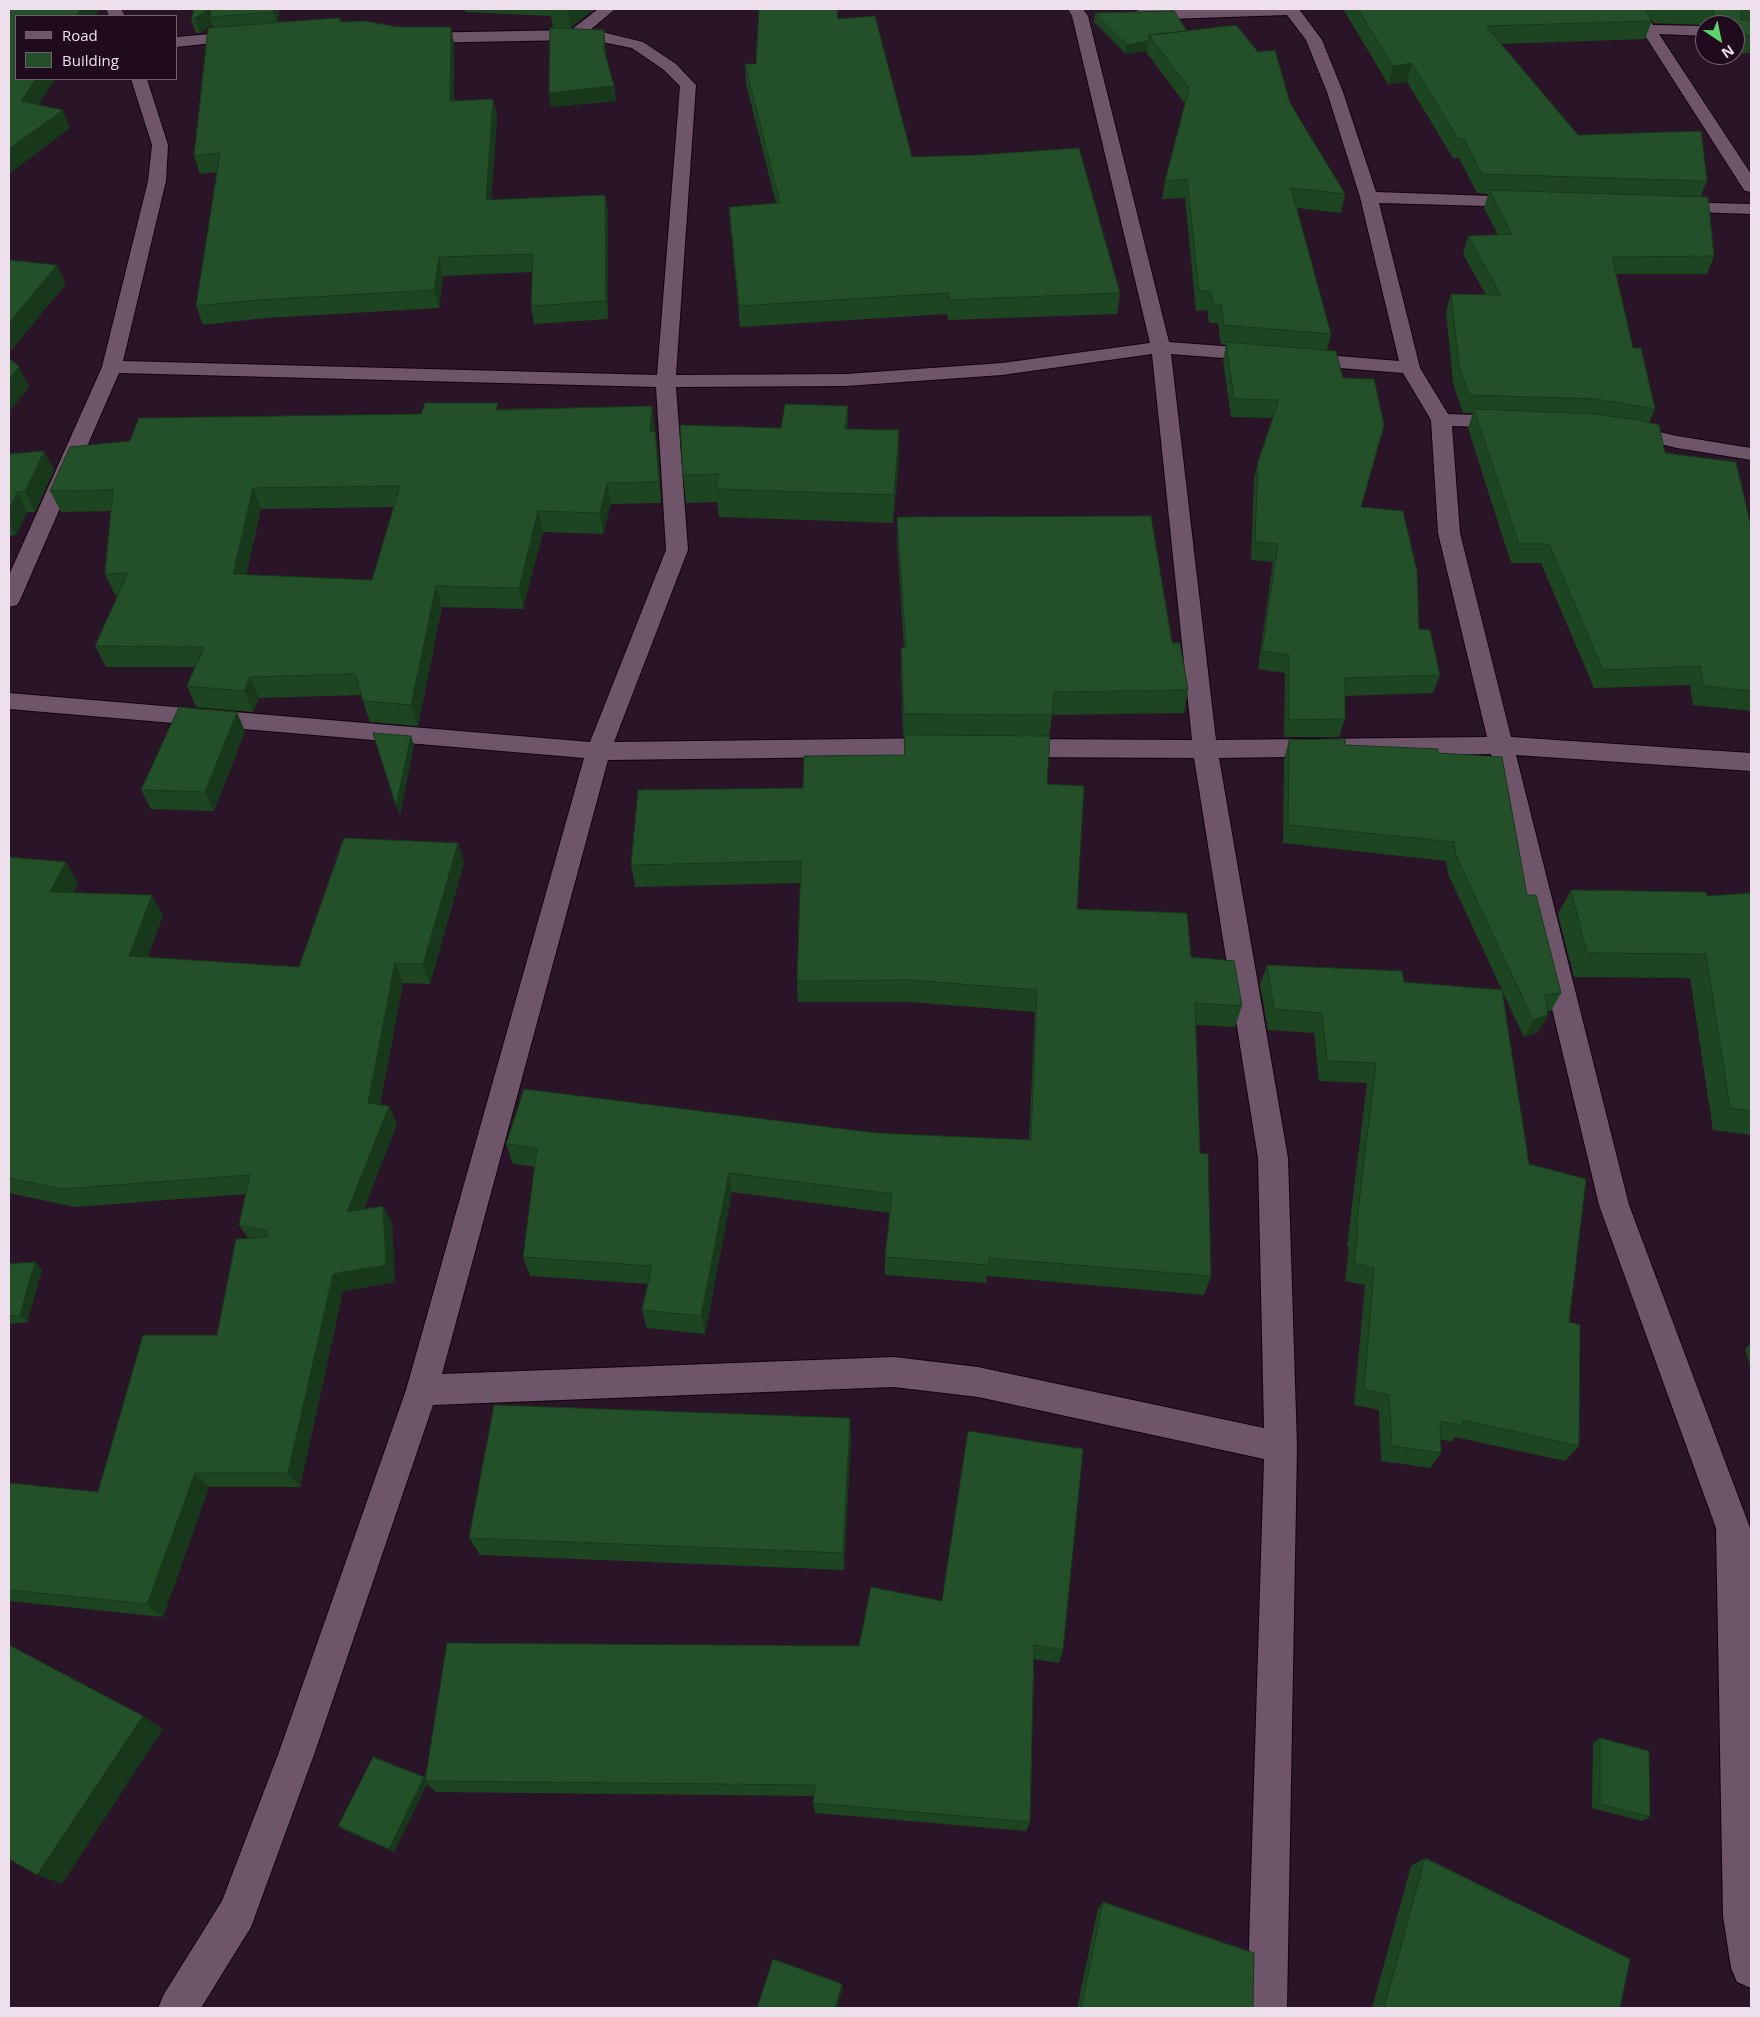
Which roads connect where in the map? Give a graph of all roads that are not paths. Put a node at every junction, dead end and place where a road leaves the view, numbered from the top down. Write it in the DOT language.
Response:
graph roads {
  1 [pos="607,9"];
  2 [pos="1635,9"];
  3 [pos="1292,10"];
  4 [pos="1085,14"];
  5 [pos="1128,15"];
  6 [pos="1648,29"];
  7 [pos="1695,31"];
  8 [pos="273,34"];
  9 [pos="394,36"];
  10 [pos="575,36"];
  11 [pos="178,42"];
  12 [pos="138,80"];
  13 [pos="1751,186"];
  14 [pos="1369,197"];
  15 [pos="1536,202"];
  16 [pos="1653,206"];
  17 [pos="1751,209"];
  18 [pos="1161,347"];
  19 [pos="112,366"];
  20 [pos="1410,368"];
  21 [pos="666,381"];
  22 [pos="1442,420"];
  23 [pos="1530,423"];
  24 [pos="1606,427"];
  25 [pos="1751,454"];
  26 [pos="9,600"];
  27 [pos="9,701"];
  28 [pos="1500,745"];
  29 [pos="962,747"];
  30 [pos="991,748"];
  31 [pos="1205,749"];
  32 [pos="598,751"];
  33 [pos="1751,762"];
  34 [pos="422,1390"];
  35 [pos="1281,1448"];
  36 [pos="1742,1528"];
  37 [pos="1751,1968"];
  38 [pos="178,2008"];
  39 [pos="1266,2008"];
  1 -- 10 [label="street"];
  2 -- 6 [label="street"];
  3 -- 5 [label="street"];
  3 -- 14 [label="street"];
  4 -- 18 [label="street"];
  6 -- 7 [label="street"];
  6 -- 13 [label="street"];
  8 -- 11 [label="street"];
  9 -- 10 [label="street"];
  10 -- 21 [label="street"];
  12 -- 19 [label="street"];
  14 -- 15 [label="street"];
  14 -- 20 [label="street"];
  16 -- 17 [label="street"];
  18 -- 20 [label="street"];
  18 -- 21 [label="street"];
  18 -- 31 [label="street"];
  19 -- 21 [label="street"];
  19 -- 26 [label="street"];
  20 -- 22 [label="street"];
  21 -- 32 [label="street"];
  22 -- 23 [label="street"];
  22 -- 28 [label="street"];
  24 -- 25 [label="street"];
  27 -- 32 [label="street"];
  28 -- 31 [label="street"];
  28 -- 33 [label="street"];
  28 -- 36 [label="street"];
  29 -- 32 [label="street"];
  30 -- 31 [label="street"];
  31 -- 35 [label="street"];
  32 -- 34 [label="street"];
  34 -- 35 [label="street"];
  34 -- 38 [label="street"];
  35 -- 39 [label="street"];
  36 -- 37 [label="street"];
}
